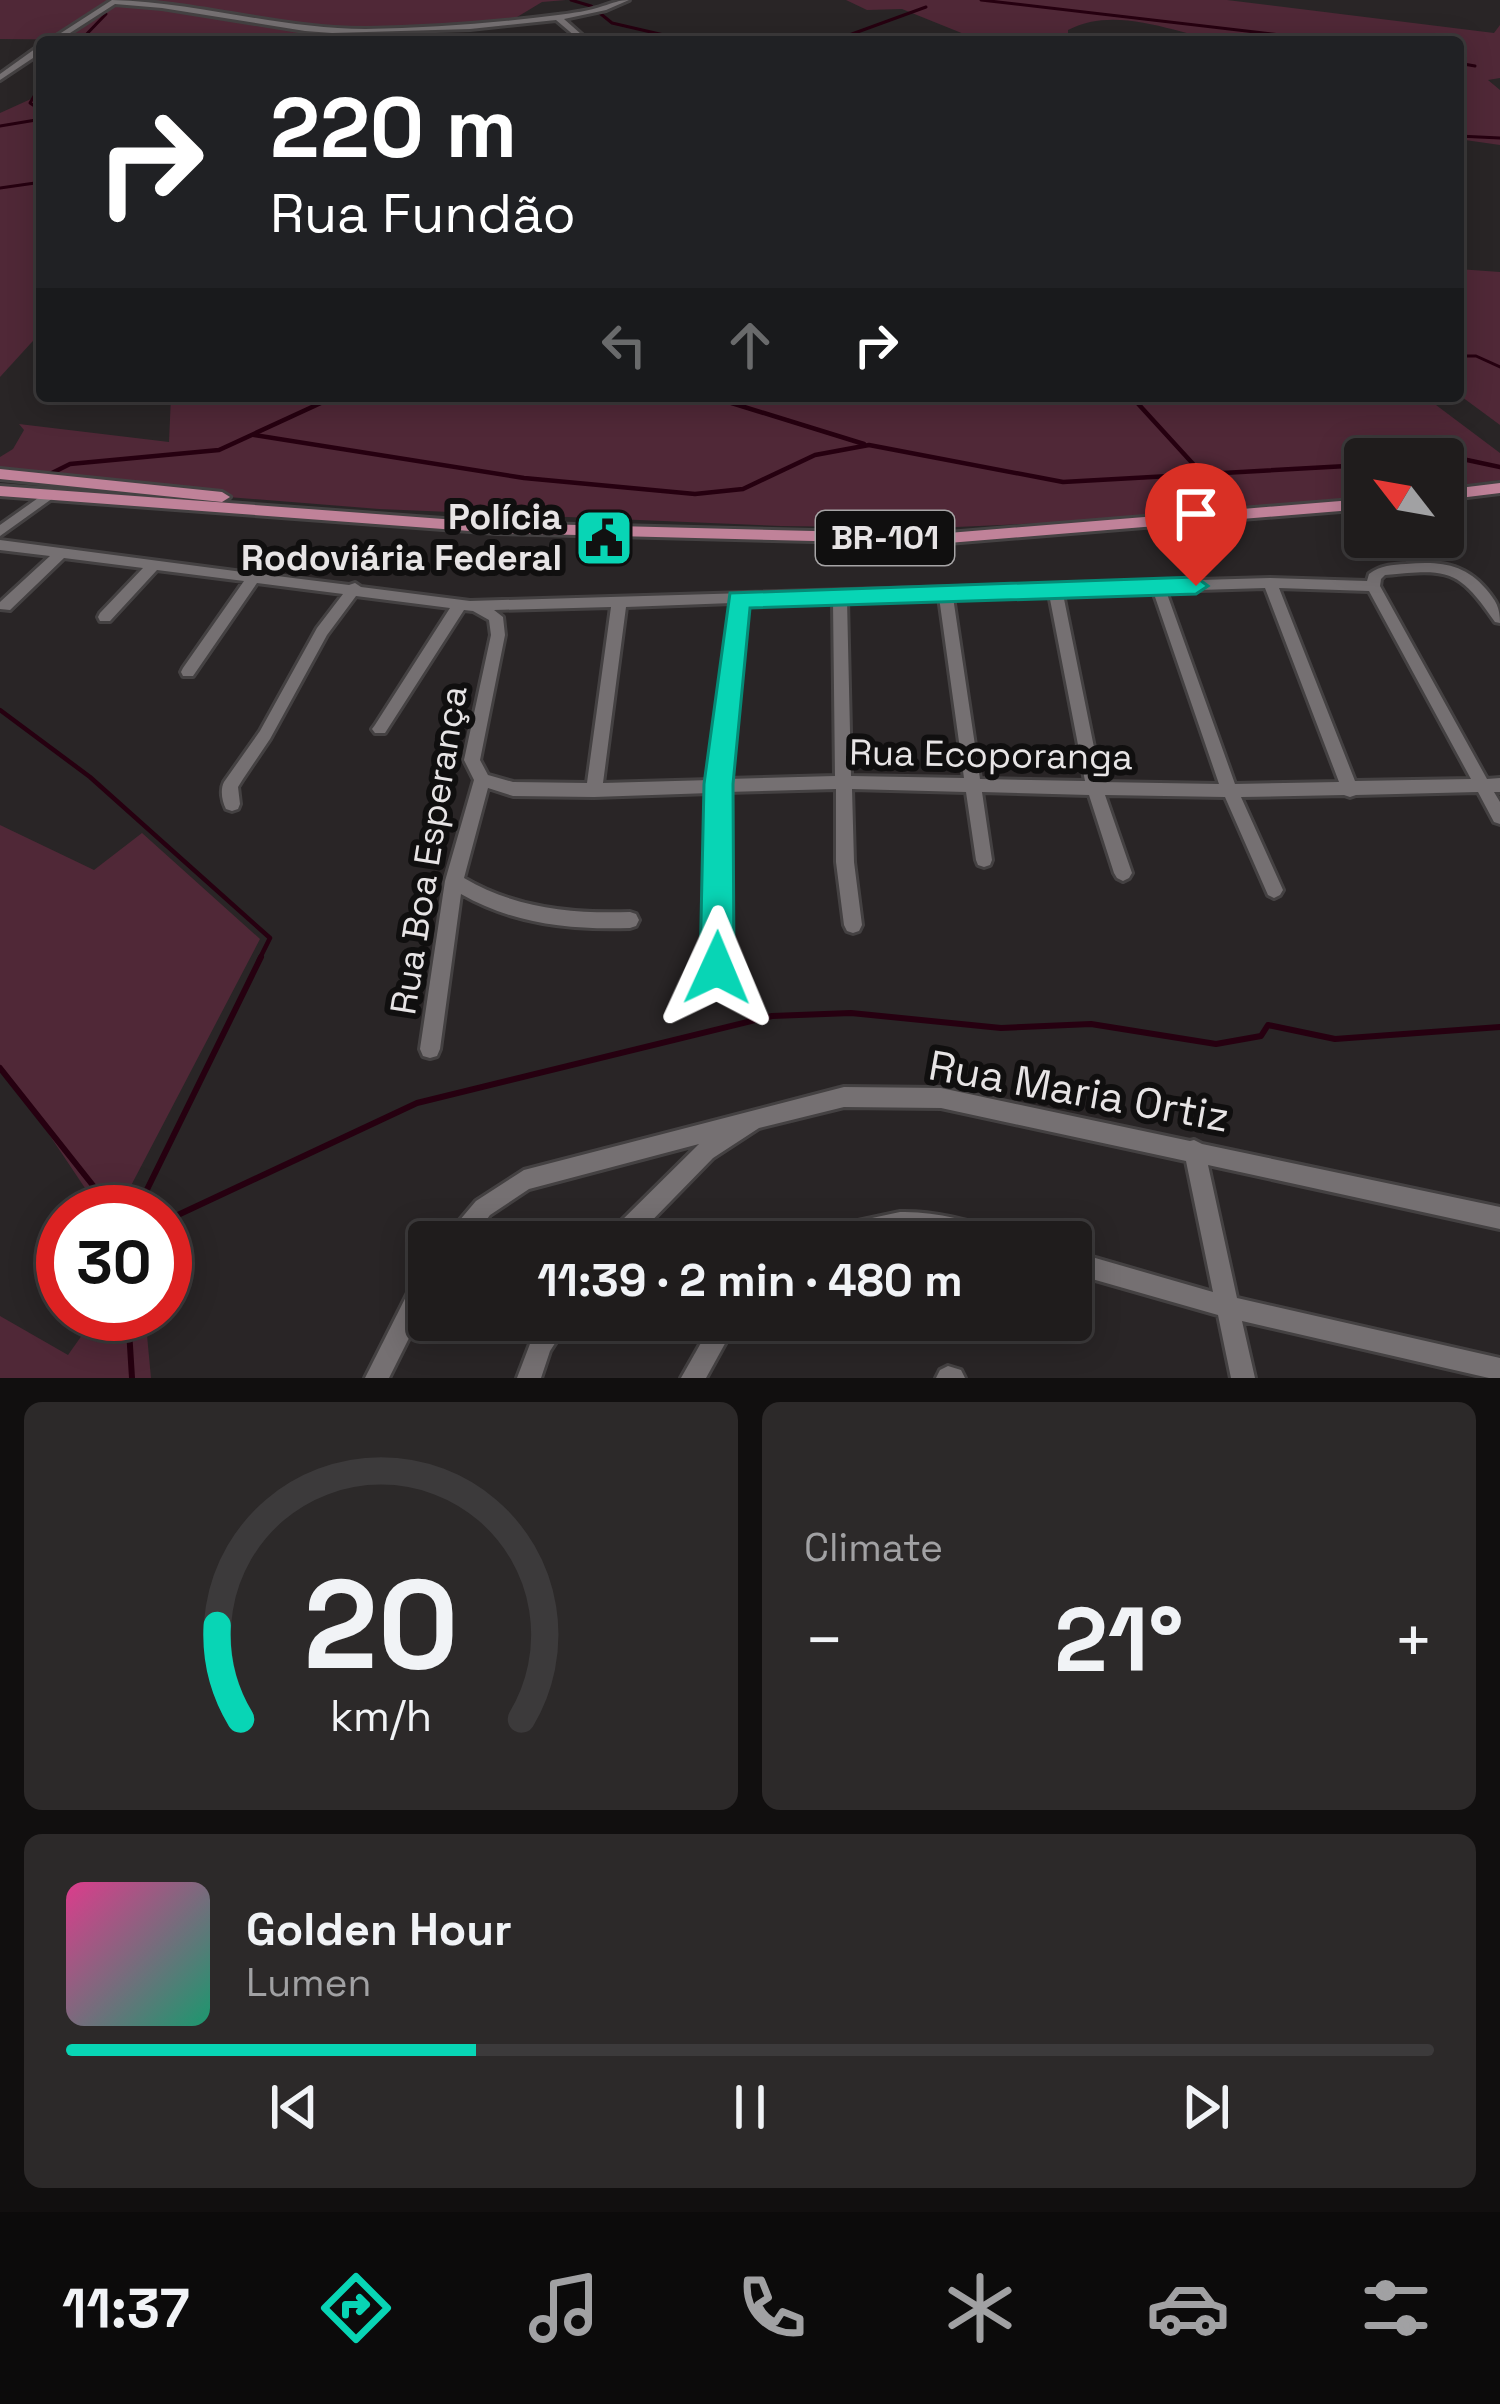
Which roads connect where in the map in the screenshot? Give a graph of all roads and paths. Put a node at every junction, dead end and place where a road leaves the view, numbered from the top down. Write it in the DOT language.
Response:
graph roads {
  1 [pos="626,0"];
  2 [pos="115,1"];
  3 [pos="560,18"];
  4 [pos="60,36"];
  5 [pos="580,36"];
  6 [pos="36,52"];
  7 [pos="0,78"];
  8 [pos="0,474"];
  9 [pos="88,484"];
  10 [pos="0,488"];
  11 [pos="1500,488"];
  12 [pos="1464,492"];
  13 [pos="47,495"];
  14 [pos="1344,506"];
  15 [pos="405,523"];
  16 [pos="0,532"];
  17 [pos="0,545"];
  18 [pos="62,552"];
  19 [pos="155,564"];
  20 [pos="255,576"];
  21 [pos="1270,583"];
  22 [pos="1373,584"];
  23 [pos="1159,587"];
  24 [pos="355,588"];
  25 [pos="1056,592"];
  26 [pos="946,595"];
  27 [pos="840,597"];
  28 [pos="739,600"];
  29 [pos="619,603"];
  30 [pos="465,606"];
  31 [pos="5,607"];
  32 [pos="105,617"];
  33 [pos="1500,618"];
  34 [pos="188,672"];
  35 [pos="380,730"];
  36 [pos="482,780"];
  37 [pos="847,782"];
  38 [pos="973,782"];
  39 [pos="1478,783"];
  40 [pos="718,784"];
  41 [pos="1500,785"];
  42 [pos="1094,786"];
  43 [pos="594,790"];
  44 [pos="1231,790"];
  45 [pos="1350,790"];
  46 [pos="232,804"];
  47 [pos="1500,817"];
  48 [pos="984,860"];
  49 [pos="1124,873"];
  50 [pos="454,881"];
  51 [pos="1274,890"];
  52 [pos="630,920"];
  53 [pos="854,925"];
  54 [pos="717,968"];
  55 [pos="430,1049"];
  56 [pos="755,1119"];
  57 [pos="1194,1150"];
  58 [pos="1500,1218"];
  59 [pos="473,1221"];
  60 [pos="637,1221"];
  61 [pos="1092,1268"];
  62 [pos="1228,1307"];
  63 [pos="408,1317"];
  64 [pos="543,1341"];
  65 [pos="715,1341"];
  66 [pos="1500,1369"];
  67 [pos="377,1378"];
  68 [pos="529,1378"];
  69 [pos="693,1378"];
  70 [pos="1243,1378"];
  1 -- 3 [label="street"];
  2 -- 3 [label="street"];
  2 -- 4 [label="street"];
  3 -- 5 [label="street"];
  6 -- 7 [label="street"];
  8 -- 9 [label="main road"];
  9 -- 10 [label="main road"];
  9 -- 15 [label="main road"];
  10 -- 13 [label="main road, BR-101"];
  11 -- 12 [label="main road"];
  13 -- 15 [label="main road, BR-101"];
  13 -- 16 [label="street"];
  14 -- 15 [label="main road, BR-101"];
  17 -- 18 [label="street"];
  18 -- 19 [label="street"];
  18 -- 31 [label="street"];
  19 -- 20 [label="street"];
  19 -- 32 [label="street"];
  20 -- 24 [label="street"];
  20 -- 34 [label="street"];
  21 -- 22 [label="street"];
  21 -- 23 [label="street"];
  21 -- 45 [label="street"];
  22 -- 33 [label="street"];
  22 -- 39 [label="street"];
  23 -- 25 [label="street"];
  23 -- 44 [label="street"];
  24 -- 30 [label="street"];
  24 -- 46 [label="street"];
  25 -- 26 [label="street"];
  25 -- 42 [label="street"];
  26 -- 27 [label="street"];
  26 -- 38 [label="street"];
  27 -- 28 [label="street"];
  27 -- 37 [label="street"];
  28 -- 29 [label="street"];
  28 -- 40 [label="street"];
  29 -- 30 [label="street"];
  29 -- 43 [label="street"];
  30 -- 35 [label="street"];
  30 -- 36 [label="street, Rua Boa Esperança"];
  36 -- 43 [label="street, Rua Ecoporanga"];
  36 -- 50 [label="street, Rua Boa Esperança"];
  37 -- 38 [label="street, Rua Ecoporanga"];
  37 -- 40 [label="street, Rua Ecoporanga"];
  37 -- 53 [label="street"];
  38 -- 42 [label="street, Rua Ecoporanga"];
  38 -- 48 [label="street"];
  39 -- 41 [label="street, Rua Ecoporanga"];
  39 -- 45 [label="street, Rua Ecoporanga"];
  39 -- 47 [label="street"];
  40 -- 43 [label="street, Rua Ecoporanga"];
  40 -- 54 [label="street"];
  42 -- 44 [label="street, Rua Ecoporanga"];
  42 -- 49 [label="street"];
  44 -- 45 [label="street, Rua Ecoporanga"];
  44 -- 51 [label="street"];
  50 -- 52 [label="street"];
  50 -- 55 [label="street, Rua Boa Esperança"];
  56 -- 57 [label="street, Rua Maria Ortiz"];
  56 -- 59 [label="street"];
  56 -- 60 [label="street, Rua Maria Ortiz"];
  57 -- 58 [label="street, Rua Maria Ortiz"];
  57 -- 62 [label="street"];
  61 -- 62 [label="street"];
  62 -- 66 [label="street"];
  62 -- 70 [label="street"];
  63 -- 67 [label="street"];
  64 -- 68 [label="street"];
  65 -- 69 [label="street"];
}
